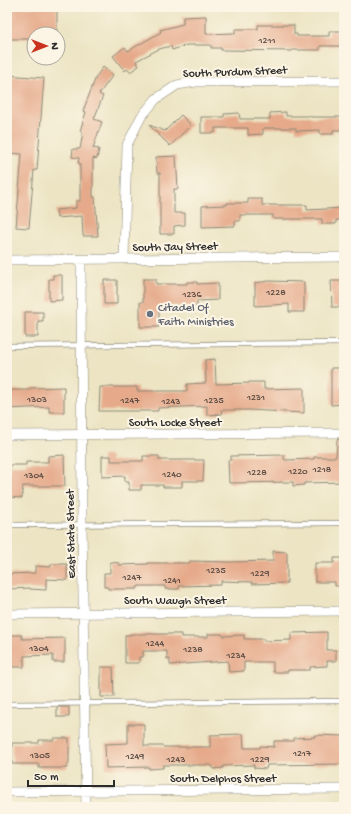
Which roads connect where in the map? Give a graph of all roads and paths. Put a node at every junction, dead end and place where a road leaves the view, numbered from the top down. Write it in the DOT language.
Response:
graph roads {
  1 [pos="344,82"];
  2 [pos="344,256"];
  3 [pos="124,259"];
  4 [pos="7,260"];
  5 [pos="81,260"];
  6 [pos="344,343"];
  7 [pos="82,345"];
  8 [pos="7,346"];
  9 [pos="344,433"];
  10 [pos="81,434"];
  11 [pos="7,435"];
  12 [pos="344,523"];
  13 [pos="7,525"];
  14 [pos="82,525"];
  15 [pos="344,611"];
  16 [pos="83,613"];
  17 [pos="7,614"];
  18 [pos="344,701"];
  19 [pos="84,703"];
  20 [pos="7,704"];
  21 [pos="344,789"];
  22 [pos="7,792"];
  23 [pos="86,792"];
  24 [pos="86,807"];
  1 -- 3 [label="street, South Purdum Street"];
  2 -- 3 [label="street, South Jay Street"];
  3 -- 5 [label="street, South Jay Street"];
  4 -- 5 [label="street, South Jay Street"];
  5 -- 7 [label="street, East State Street"];
  6 -- 7 [label="lane"];
  7 -- 8 [label="lane"];
  7 -- 10 [label="street, East State Street"];
  9 -- 10 [label="street, South Locke Street"];
  10 -- 11 [label="street, South Locke Street"];
  10 -- 14 [label="street, East State Street"];
  12 -- 14 [label="lane"];
  13 -- 14 [label="lane"];
  14 -- 16 [label="street, East State Street"];
  15 -- 16 [label="street, South Waugh Street"];
  16 -- 17 [label="street, South Waugh Street"];
  16 -- 19 [label="street, East State Street"];
  18 -- 19 [label="lane"];
  19 -- 20 [label="lane"];
  19 -- 23 [label="street, East State Street"];
  21 -- 23 [label="street, South Delphos Street"];
  22 -- 23 [label="street, South Delphos Street"];
  23 -- 24 [label="street, East State Street"];
}
